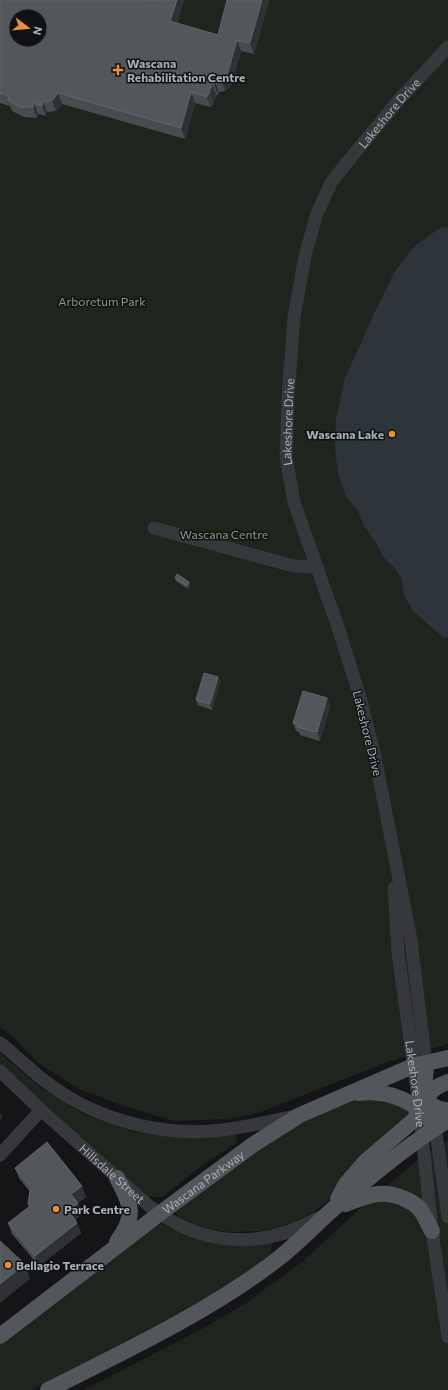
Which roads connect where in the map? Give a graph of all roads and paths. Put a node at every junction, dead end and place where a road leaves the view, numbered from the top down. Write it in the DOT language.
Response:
graph roads {
  1 [pos="448,47"];
  2 [pos="154,528"];
  3 [pos="317,567"];
  4 [pos="0,1043"];
  5 [pos="448,1058"];
  6 [pos="419,1064"];
  7 [pos="0,1071"];
  8 [pos="448,1082"];
  9 [pos="345,1095"];
  10 [pos="425,1102"];
  11 [pos="41,1110"];
  12 [pos="448,1110"];
  13 [pos="300,1115"];
  14 [pos="442,1124"];
  15 [pos="422,1136"];
  16 [pos="0,1155"];
  17 [pos="117,1178"];
  18 [pos="332,1209"];
  19 [pos="159,1214"];
  20 [pos="448,1217"];
  21 [pos="432,1231"];
  22 [pos="107,1254"];
  23 [pos="0,1336"];
  24 [pos="448,1337"];
  25 [pos="48,1390"];
  1 -- 3 [label="street, Lakeshore Drive"];
  2 -- 3 [label="street"];
  3 -- 6 [label="street, Lakeshore Drive"];
  4 -- 13 [label="street"];
  5 -- 6 [label="main road, Wascana Parkway"];
  6 -- 9 [label="main road, Wascana Parkway"];
  6 -- 10 [label="main road"];
  7 -- 11 [label="street, Hillsdale Street"];
  8 -- 10 [label="main road"];
  9 -- 10 [label="main road"];
  9 -- 13 [label="main road, Wascana Parkway"];
  10 -- 12 [label="main road"];
  10 -- 14 [label="main road"];
  10 -- 15 [label="main road"];
  10 -- 18 [label="main road"];
  11 -- 16 [label="street"];
  11 -- 17 [label="street, Hillsdale Street"];
  13 -- 19 [label="main road, Wascana Parkway"];
  14 -- 15 [label="main road"];
  14 -- 20 [label="street, Lakeshore Drive"];
  15 -- 18 [label="main road"];
  15 -- 21 [label="street, Lakeshore Drive"];
  17 -- 19 [label="street, Hillsdale Street"];
  17 -- 22 [label="main road"];
  18 -- 19 [label="street, Hillsdale Street"];
  18 -- 21 [label="main road"];
  18 -- 25 [label="main road"];
  19 -- 22 [label="main road, Wascana Parkway"];
  21 -- 24 [label="street, Lakeshore Drive"];
  22 -- 23 [label="main road, Wascana Parkway"];
}
